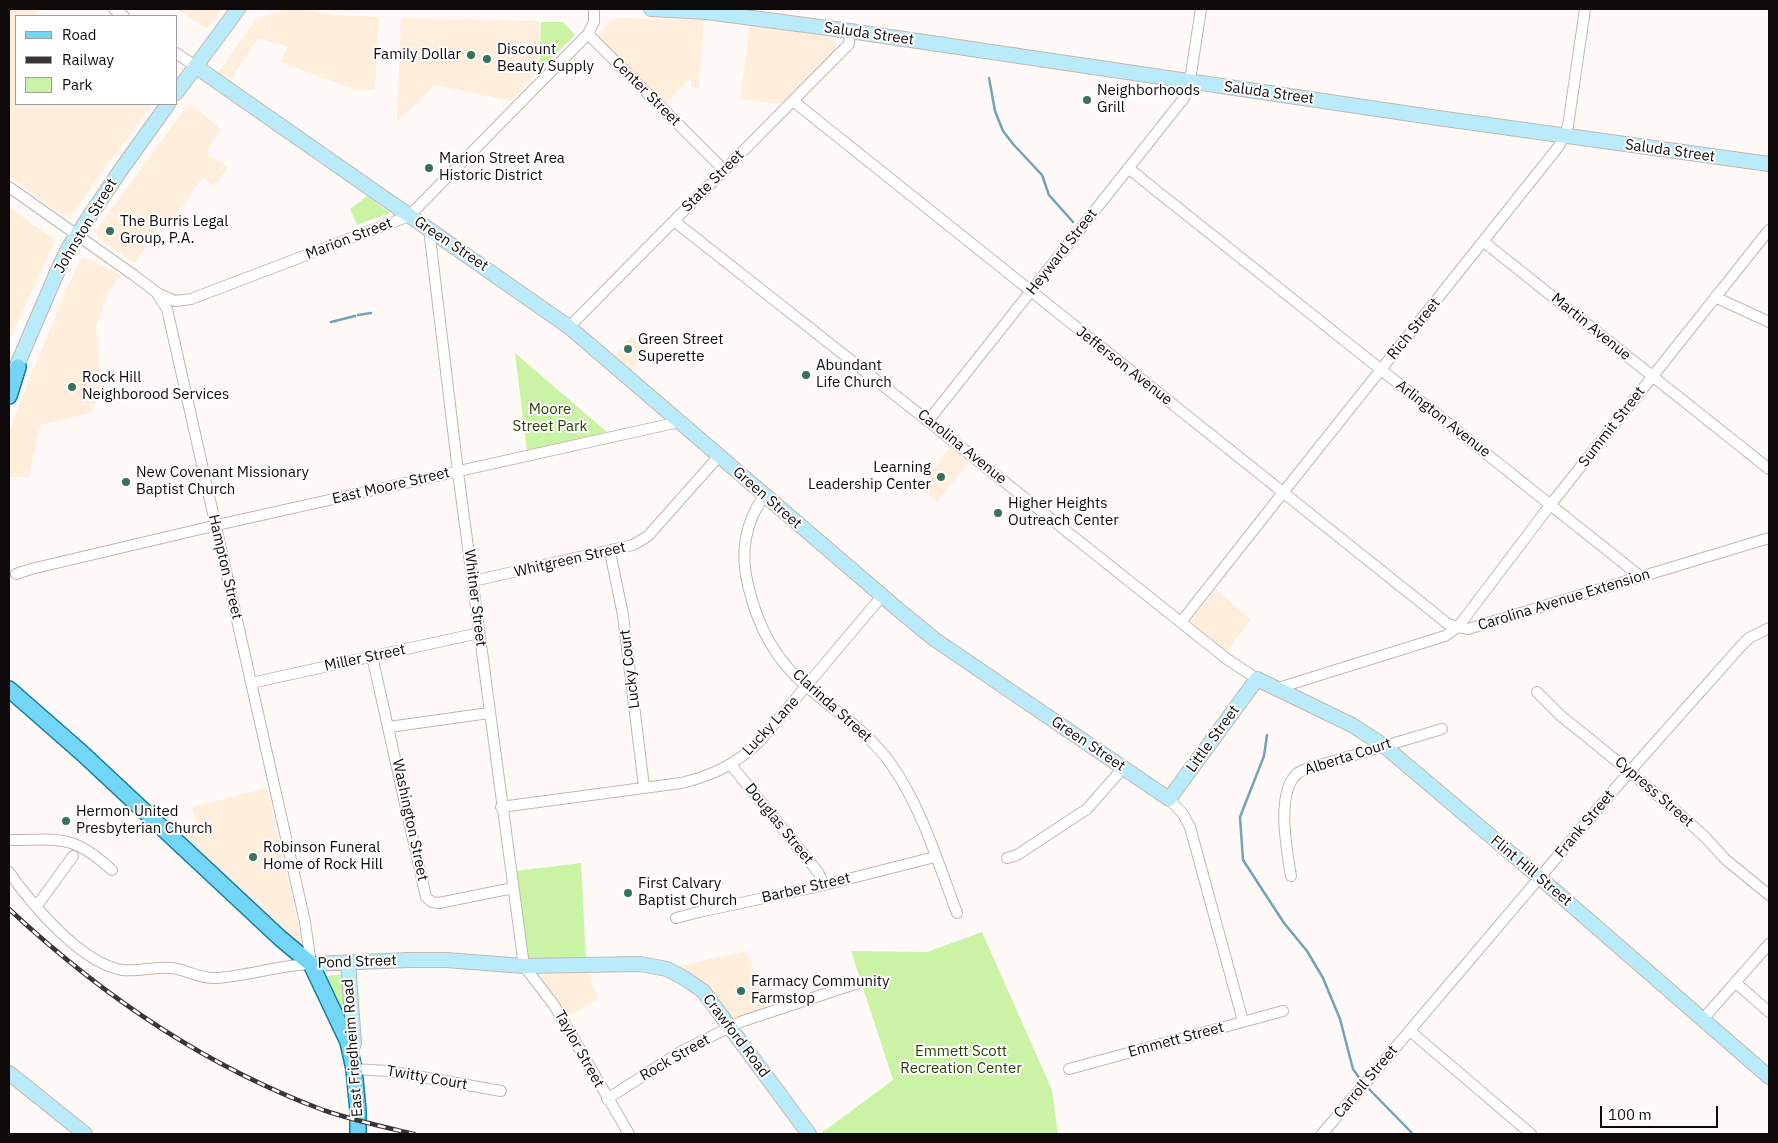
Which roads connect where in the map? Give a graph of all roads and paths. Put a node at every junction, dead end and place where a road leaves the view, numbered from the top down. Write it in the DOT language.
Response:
graph roads {
  1 [pos="238,9"];
  2 [pos="594,9"];
  3 [pos="651,9"];
  4 [pos="690,9"];
  5 [pos="1201,9"];
  6 [pos="1585,9"];
  7 [pos="850,31"];
  8 [pos="588,34"];
  9 [pos="178,54"];
  10 [pos="196,66"];
  11 [pos="1190,81"];
  12 [pos="178,90"];
  13 [pos="793,101"];
  14 [pos="167,105"];
  15 [pos="1565,136"];
  16 [pos="1769,164"];
  17 [pos="1128,168"];
  18 [pos="724,170"];
  19 [pos="9,187"];
  20 [pos="409,216"];
  21 [pos="674,221"];
  22 [pos="429,229"];
  23 [pos="1769,230"];
  24 [pos="77,236"];
  25 [pos="1484,242"];
  26 [pos="1031,291"];
  27 [pos="156,292"];
  28 [pos="1715,297"];
  29 [pos="192,299"];
  30 [pos="169,318"];
  31 [pos="1769,322"];
  32 [pos="569,327"];
  33 [pos="13,370"];
  34 [pos="1381,371"];
  35 [pos="1652,376"];
  36 [pos="9,384"];
  37 [pos="9,396"];
  38 [pos="928,421"];
  39 [pos="679,422"];
  40 [pos="719,456"];
  41 [pos="1769,468"];
  42 [pos="458,471"];
  43 [pos="1283,492"];
  44 [pos="764,496"];
  45 [pos="1551,504"];
  46 [pos="216,525"];
  47 [pos="1769,538"];
  48 [pos="610,552"];
  49 [pos="16,574"];
  50 [pos="1641,577"];
  51 [pos="473,581"];
  52 [pos="882,596"];
  53 [pos="1181,622"];
  54 [pos="1458,627"];
  55 [pos="1769,628"];
  56 [pos="479,632"];
  57 [pos="372,656"];
  58 [pos="1257,679"];
  59 [pos="251,683"];
  60 [pos="807,686"];
  61 [pos="9,689"];
  62 [pos="1276,689"];
  63 [pos="1536,692"];
  64 [pos="489,713"];
  65 [pos="389,727"];
  66 [pos="1442,729"];
  67 [pos="1383,745"];
  68 [pos="730,765"];
  69 [pos="1123,768"];
  70 [pos="1630,771"];
  71 [pos="644,788"];
  72 [pos="1169,799"];
  73 [pos="502,807"];
  74 [pos="9,840"];
  75 [pos="73,856"];
  76 [pos="935,857"];
  77 [pos="1007,858"];
  78 [pos="112,870"];
  79 [pos="9,872"];
  80 [pos="1291,876"];
  81 [pos="1539,877"];
  82 [pos="824,885"];
  83 [pos="512,888"];
  84 [pos="1769,895"];
  85 [pos="36,907"];
  86 [pos="957,913"];
  87 [pos="676,918"];
  88 [pos="1769,944"];
  89 [pos="348,963"];
  90 [pos="311,964"];
  91 [pos="524,966"];
  92 [pos="858,983"];
  93 [pos="1736,984"];
  94 [pos="1283,1011"];
  95 [pos="1769,1012"];
  96 [pos="1703,1019"];
  97 [pos="1243,1021"];
  98 [pos="730,1028"];
  99 [pos="1410,1031"];
  100 [pos="351,1050"];
  101 [pos="354,1069"];
  102 [pos="1069,1069"];
  103 [pos="9,1073"];
  104 [pos="1769,1077"];
  105 [pos="500,1091"];
  106 [pos="607,1098"];
  107 [pos="85,1134"];
  108 [pos="358,1134"];
  109 [pos="629,1134"];
  110 [pos="809,1134"];
  111 [pos="1322,1134"];
  112 [pos="1531,1134"];
  1 -- 10 [label="street"];
  2 -- 8 [label="street"];
  3 -- 4 [label="street, Saluda Street"];
  4 -- 7 [label="street, Saluda Street"];
  5 -- 11 [label="street, Heyward Street"];
  6 -- 15 [label="street, Rich Street"];
  7 -- 11 [label="street, Saluda Street"];
  7 -- 13 [label="street, State Street"];
  8 -- 18 [label="street, Center Street"];
  8 -- 20 [label="street, Marion Street"];
  9 -- 10 [label="street, Green Street"];
  10 -- 12 [label="street"];
  10 -- 20 [label="street, Green Street"];
  11 -- 15 [label="street, Saluda Street"];
  11 -- 17 [label="street, Heyward Street"];
  13 -- 18 [label="street, State Street"];
  13 -- 26 [label="street, Jefferson Avenue"];
  14 -- 24 [label="street, Johnston Street"];
  15 -- 16 [label="street, Saluda Street"];
  15 -- 25 [label="street, Rich Street"];
  17 -- 26 [label="street, Heyward Street"];
  17 -- 34 [label="street, Arlington Avenue"];
  18 -- 21 [label="street, State Street"];
  19 -- 24 [label="street, Hampton Street"];
  20 -- 22 [label="street, Green Street"];
  20 -- 29 [label="street, Marion Street"];
  21 -- 32 [label="street, State Street"];
  21 -- 38 [label="street, Carolina Avenue"];
  22 -- 32 [label="street, Green Street"];
  22 -- 42 [label="street, Whitner Street"];
  23 -- 28 [label="street, Summit Street"];
  24 -- 27 [label="street, Hampton Street"];
  24 -- 33 [label="street, Johnston Street"];
  25 -- 34 [label="street, Rich Street"];
  25 -- 35 [label="street, Martin Avenue"];
  26 -- 38 [label="street, Heyward Street"];
  26 -- 43 [label="street, Jefferson Avenue"];
  27 -- 29 [label="street, Marion Street"];
  27 -- 30 [label="street, Hampton Street"];
  28 -- 31 [label="street"];
  28 -- 35 [label="street, Summit Street"];
  29 -- 30 [label="street, Marion Street"];
  30 -- 46 [label="street, Hampton Street"];
  32 -- 39 [label="street, Green Street"];
  33 -- 36 [label="street, Johnston Street"];
  33 -- 37 [label="main road"];
  34 -- 43 [label="street, Rich Street"];
  34 -- 45 [label="street, Arlington Avenue"];
  35 -- 41 [label="street, Martin Avenue"];
  35 -- 45 [label="street, Summit Street"];
  38 -- 53 [label="street, Carolina Avenue"];
  39 -- 40 [label="street, Green Street"];
  39 -- 42 [label="street, East Moore Street"];
  40 -- 44 [label="street, Green Street"];
  40 -- 48 [label="street, Whitgreen Street"];
  42 -- 46 [label="street, East Moore Street"];
  42 -- 51 [label="street, Whitner Street"];
  43 -- 53 [label="street, Rich Street"];
  43 -- 54 [label="street, Jefferson Avenue"];
  44 -- 52 [label="street, Green Street"];
  44 -- 60 [label="street, Clarinda Street"];
  45 -- 50 [label="street, Arlington Avenue"];
  45 -- 54 [label="street, Summit Street"];
  46 -- 49 [label="street, East Moore Street"];
  46 -- 59 [label="street, Hampton Street"];
  47 -- 50 [label="street, Carolina Avenue Extension"];
  48 -- 51 [label="street, Whitgreen Street"];
  48 -- 71 [label="street, Lucky Court"];
  50 -- 54 [label="street, Carolina Avenue Extension"];
  51 -- 56 [label="street, Whitner Street"];
  52 -- 60 [label="street, Lucky Lane"];
  52 -- 69 [label="street, Green Street"];
  53 -- 58 [label="street, Carolina Avenue"];
  54 -- 62 [label="street, Carolina Avenue Extension"];
  55 -- 70 [label="street, Frank Street"];
  56 -- 57 [label="street, Miller Street"];
  56 -- 64 [label="street, Whitner Street"];
  57 -- 59 [label="street, Miller Street"];
  57 -- 65 [label="street, Washington Street"];
  58 -- 62 [label="street, Carolina Avenue"];
  58 -- 72 [label="street, Little Street"];
  59 -- 90 [label="street, Hampton Street"];
  60 -- 68 [label="street, Lucky Lane"];
  60 -- 76 [label="street, Clarinda Street"];
  61 -- 90 [label="main road"];
  62 -- 67 [label="street, Flint Hill Street"];
  63 -- 70 [label="street, Cypress Street"];
  64 -- 65 [label="street"];
  64 -- 73 [label="street, Whitner Street"];
  65 -- 83 [label="street, Washington Street"];
  66 -- 67 [label="street, Alberta Court"];
  67 -- 80 [label="street, Alberta Court"];
  67 -- 81 [label="street, Flint Hill Street"];
  68 -- 71 [label="street, Lucky Lane"];
  68 -- 82 [label="street, Douglas Street"];
  69 -- 72 [label="street, Green Street"];
  69 -- 77 [label="street"];
  70 -- 81 [label="street, Frank Street"];
  70 -- 84 [label="street, Cypress Street"];
  71 -- 73 [label="street, Lucky Lane"];
  72 -- 97 [label="street, Green Street"];
  73 -- 83 [label="street, Whitner Street"];
  74 -- 78 [label="street"];
  75 -- 85 [label="street"];
  76 -- 82 [label="street, Barber Street"];
  76 -- 86 [label="street, Clarinda Street"];
  79 -- 85 [label="street, Pond Street"];
  81 -- 96 [label="street, Flint Hill Street"];
  81 -- 99 [label="street, Frank Street"];
  82 -- 87 [label="street, Barber Street"];
  83 -- 91 [label="street, Whitner Street"];
  85 -- 90 [label="street, Pond Street"];
  88 -- 93 [label="street"];
  89 -- 90 [label="street, Pond Street"];
  89 -- 91 [label="street, Pond Street"];
  89 -- 100 [label="street, East Friedheim Road"];
  90 -- 100 [label="main road"];
  91 -- 98 [label="street, Crawford Road"];
  91 -- 106 [label="street, Taylor Street"];
  92 -- 98 [label="street, Rock Street"];
  93 -- 95 [label="street"];
  93 -- 96 [label="street"];
  94 -- 97 [label="street, Emmett Street"];
  96 -- 104 [label="street, Flint Hill Street"];
  97 -- 102 [label="street, Emmett Street"];
  98 -- 106 [label="street, Rock Street"];
  98 -- 110 [label="street, Crawford Road"];
  99 -- 111 [label="street, Carroll Street"];
  99 -- 112 [label="street"];
  100 -- 101 [label="main road, East Friedheim Road"];
  101 -- 105 [label="street, Twitty Court"];
  101 -- 108 [label="main road, East Friedheim Road"];
  103 -- 107 [label="street"];
  106 -- 109 [label="street, Taylor Street"];
}
